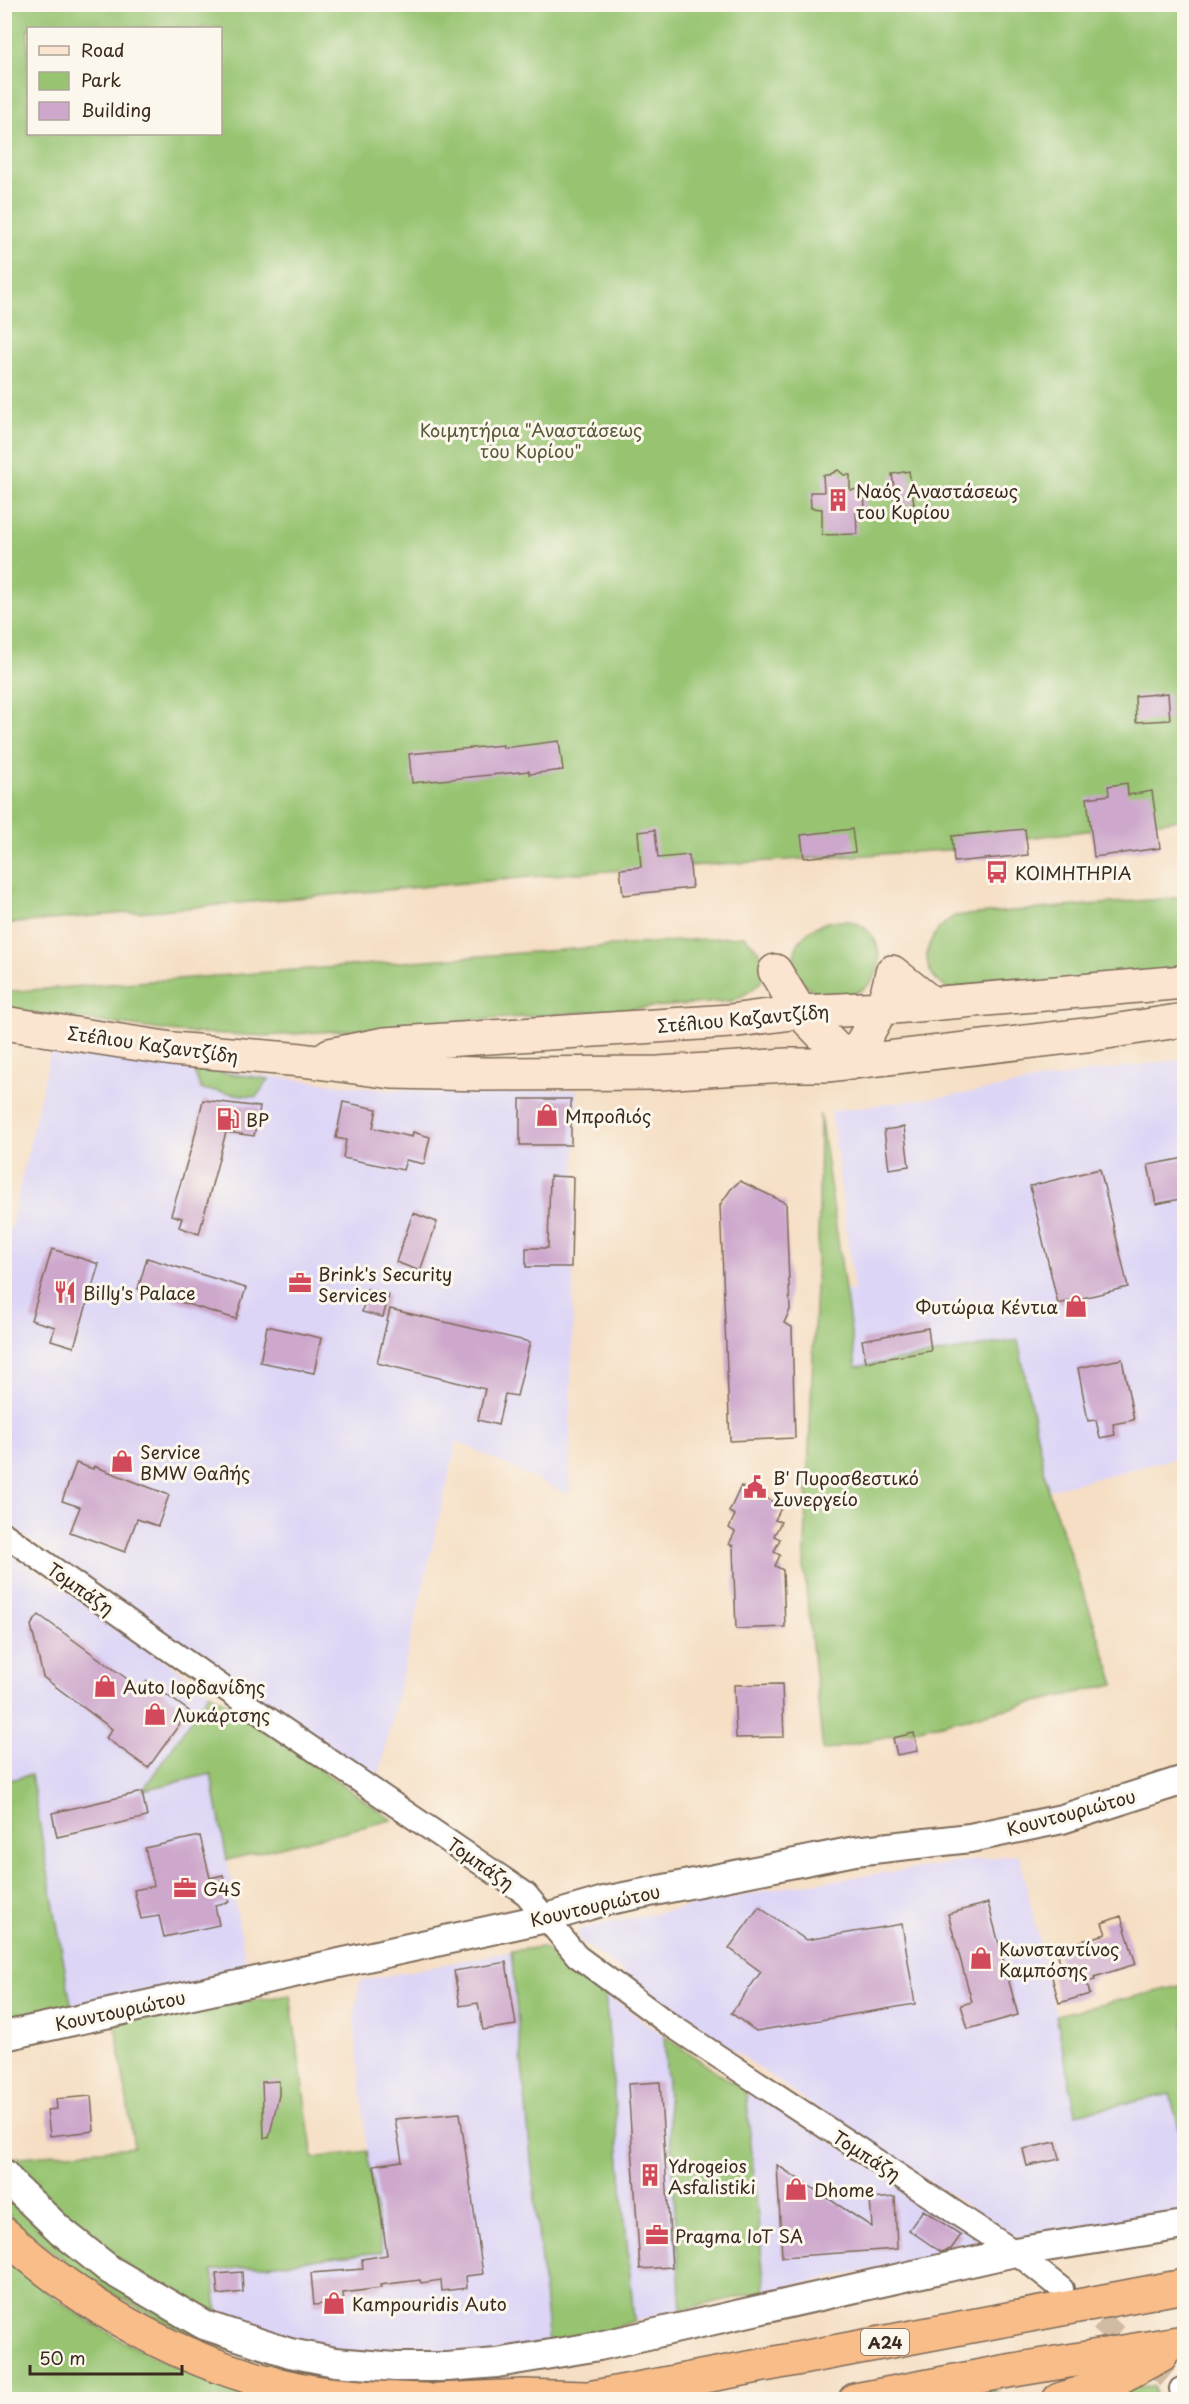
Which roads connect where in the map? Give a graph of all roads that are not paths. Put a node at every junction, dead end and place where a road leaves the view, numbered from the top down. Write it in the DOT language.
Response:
graph roads {
  1 [pos="1185,982"];
  2 [pos="931,1003"];
  3 [pos="882,1008"];
  4 [pos="800,1012"];
  5 [pos="1185,1020"];
  6 [pos="730,1021"];
  7 [pos="4,1023"];
  8 [pos="302,1060"];
  9 [pos="850,1063"];
  10 [pos="4,1534"];
  11 [pos="1185,1780"];
  12 [pos="546,1917"];
  13 [pos="4,2036"];
  14 [pos="4,2174"];
  15 [pos="1185,2225"];
  16 [pos="4,2234"];
  17 [pos="1015,2252"];
  18 [pos="1185,2286"];
  19 [pos="1062,2289"];
  20 [pos="1185,2342"];
  21 [pos="582,2399"];
  22 [pos="426,2400"];
  23 [pos="438,2400"];
  24 [pos="855,2400"];
  25 [pos="1059,2400"];
  1 -- 2 [label="main road, Στέλιου Καζαντζίδη"];
  2 -- 3 [label="main road, Στέλιου Καζαντζίδη"];
  2 -- 3 [label="main road"];
  3 -- 4 [label="main road, Στέλιου Καζαντζίδη"];
  3 -- 9 [label="main road"];
  4 -- 6 [label="main road, Στέλιου Καζαντζίδη"];
  4 -- 6 [label="main road"];
  4 -- 9 [label="main road"];
  5 -- 9 [label="main road, Στέλιου Καζαντζίδη"];
  6 -- 8 [label="main road, Στέλιου Καζαντζίδη"];
  7 -- 8 [label="main road, Στέλιου Καζαντζίδη"];
  8 -- 9 [label="main road, Στέλιου Καζαντζίδη"];
  10 -- 12 [label="street, Τομπάζη"];
  11 -- 12 [label="street, Κουντουριώτου"];
  12 -- 13 [label="street, Κουντουριώτου"];
  12 -- 17 [label="street, Τομπάζη"];
  14 -- 17 [label="street"];
  15 -- 17 [label="street"];
  16 -- 22 [label="highway"];
  17 -- 19 [label="street, Τομπάζη"];
  18 -- 21 [label="highway, Α24"];
  20 -- 24 [label="highway"];
  20 -- 25 [label="highway"];
  21 -- 23 [label="highway, Α24"];
}
